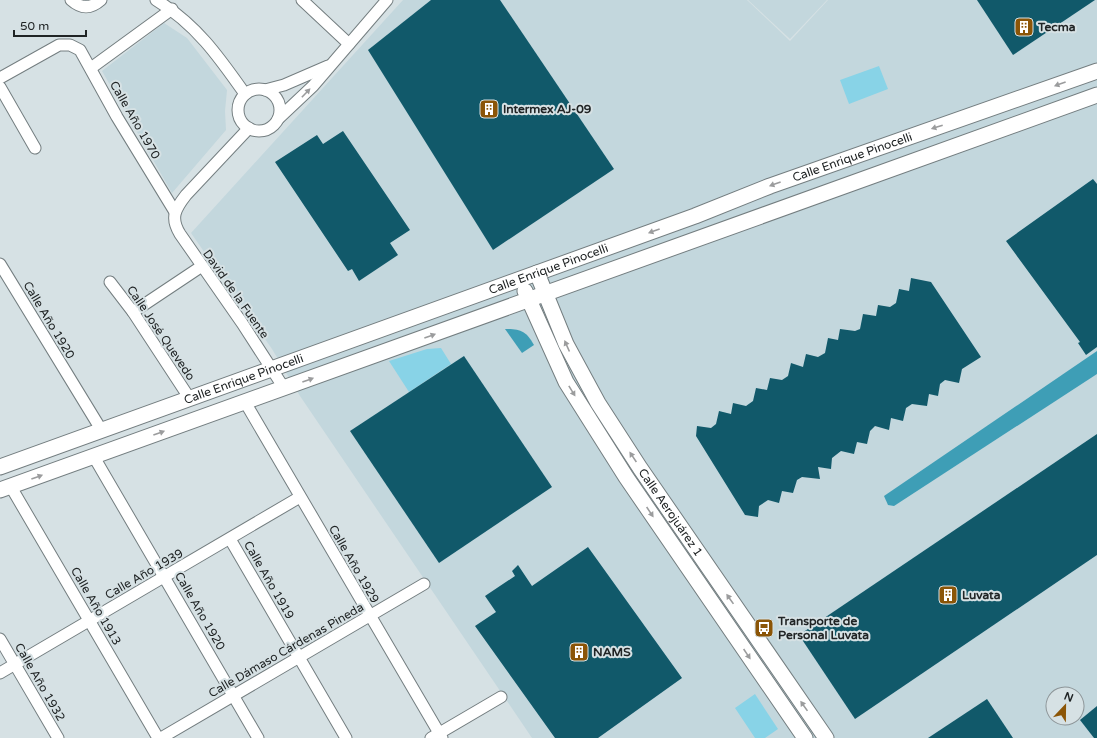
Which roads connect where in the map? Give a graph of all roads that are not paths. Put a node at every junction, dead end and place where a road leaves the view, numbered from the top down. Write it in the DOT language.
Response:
graph roads {
  1 [pos="71,0"];
  2 [pos="101,0"];
  3 [pos="156,0"];
  4 [pos="302,0"];
  5 [pos="387,0"];
  6 [pos="172,9"];
  7 [pos="349,44"];
  8 [pos="330,65"];
  9 [pos="91,68"];
  10 [pos="1097,71"];
  11 [pos="0,78"];
  12 [pos="0,87"];
  13 [pos="265,90"];
  14 [pos="245,94"];
  15 [pos="1097,95"];
  16 [pos="278,119"];
  17 [pos="249,128"];
  18 [pos="35,148"];
  19 [pos="175,212"];
  20 [pos="0,264"];
  21 [pos="202,266"];
  22 [pos="537,273"];
  23 [pos="520,279"];
  24 [pos="110,282"];
  25 [pos="546,294"];
  26 [pos="529,300"];
  27 [pos="132,312"];
  28 [pos="272,369"];
  29 [pos="284,388"];
  30 [pos="190,399"];
  31 [pos="245,402"];
  32 [pos="102,431"];
  33 [pos="94,456"];
  34 [pos="0,467"];
  35 [pos="5,488"];
  36 [pos="300,497"];
  37 [pos="230,539"];
  38 [pos="164,577"];
  39 [pos="424,584"];
  40 [pos="370,615"];
  41 [pos="89,621"];
  42 [pos="0,639"];
  43 [pos="299,657"];
  44 [pos="15,664"];
  45 [pos="0,673"];
  46 [pos="233,695"];
  47 [pos="501,697"];
  48 [pos="437,736"];
  49 [pos="58,738"];
  50 [pos="160,738"];
  51 [pos="258,738"];
  52 [pos="346,738"];
  53 [pos="805,738"];
  54 [pos="826,738"];
  1 -- 2 [label="street"];
  3 -- 6 [label="street"];
  4 -- 7 [label="street"];
  5 -- 7 [label="street"];
  6 -- 9 [label="street"];
  6 -- 14 [label="street"];
  7 -- 8 [label="street"];
  8 -- 13 [label="street"];
  16 -- 8 [label="street, one-way"];
  9 -- 11 [label="street, Calle Año 1970"];
  9 -- 19 [label="street, Calle Año 1970"];
  10 -- 22 [label="main road, Calle Enrique Pinocelli, one-way"];
  12 -- 18 [label="street"];
  13 -- 14 [label="street"];
  13 -- 16 [label="street"];
  14 -- 17 [label="street"];
  15 -- 25 [label="main road, Calle Enrique Pinocelli"];
  16 -- 17 [label="street"];
  17 -- 19 [label="street"];
  19 -- 21 [label="street, David de la Fuente"];
  20 -- 32 [label="street, Calle Año 1920"];
  21 -- 27 [label="street"];
  21 -- 28 [label="street, David de la Fuente"];
  22 -- 23 [label="main road, Calle Enrique Pinocelli"];
  22 -- 25 [label="main road, Calle Aerojuárez 1"];
  23 -- 26 [label="main road, Calle Aerojuárez 1"];
  23 -- 28 [label="main road, Calle Enrique Pinocelli"];
  24 -- 27 [label="street, Calle José Quevedo"];
  25 -- 26 [label="main road, Calle Enrique Pinocelli"];
  54 -- 25 [label="main road, Calle Aerojuárez 1, one-way"];
  29 -- 26 [label="main road, Calle Enrique Pinocelli, one-way"];
  26 -- 53 [label="main road, Calle Aerojuárez 1, one-way"];
  27 -- 30 [label="street, Calle José Quevedo"];
  28 -- 29 [label="street, David de la Fuente"];
  28 -- 30 [label="main road, Calle Enrique Pinocelli"];
  29 -- 31 [label="main road, Calle Enrique Pinocelli"];
  30 -- 32 [label="main road, Calle Enrique Pinocelli"];
  33 -- 31 [label="main road, Calle Enrique Pinocelli, one-way"];
  31 -- 36 [label="street, Calle Año 1929"];
  32 -- 34 [label="main road, Calle Enrique Pinocelli"];
  35 -- 33 [label="main road, Calle Enrique Pinocelli, one-way"];
  33 -- 38 [label="street, Calle Año 1920"];
  35 -- 41 [label="street, Calle Año 1913"];
  36 -- 37 [label="street, Calle Año 1939"];
  36 -- 40 [label="street, Calle Año 1929"];
  37 -- 38 [label="street, Calle Año 1939"];
  37 -- 43 [label="street, Calle Año 1919"];
  38 -- 41 [label="street, Calle Año 1939"];
  38 -- 46 [label="street, Calle Año 1920"];
  39 -- 40 [label="street, Calle Dámaso Cárdenas Pineda"];
  40 -- 43 [label="street, Calle Dámaso Cárdenas Pineda"];
  40 -- 48 [label="street, Calle Año 1929"];
  41 -- 44 [label="street, Calle Año 1939"];
  41 -- 50 [label="street, Calle Año 1913"];
  42 -- 44 [label="street, Calle Año 1932"];
  43 -- 46 [label="street, Calle Dámaso Cárdenas Pineda"];
  43 -- 52 [label="street, Calle Año 1919"];
  44 -- 45 [label="street, Calle Año 1939"];
  44 -- 49 [label="street, Calle Año 1932"];
  46 -- 50 [label="street, Calle Dámaso Cárdenas Pineda"];
  46 -- 51 [label="street, Calle Año 1920"];
  47 -- 48 [label="street"];
}
